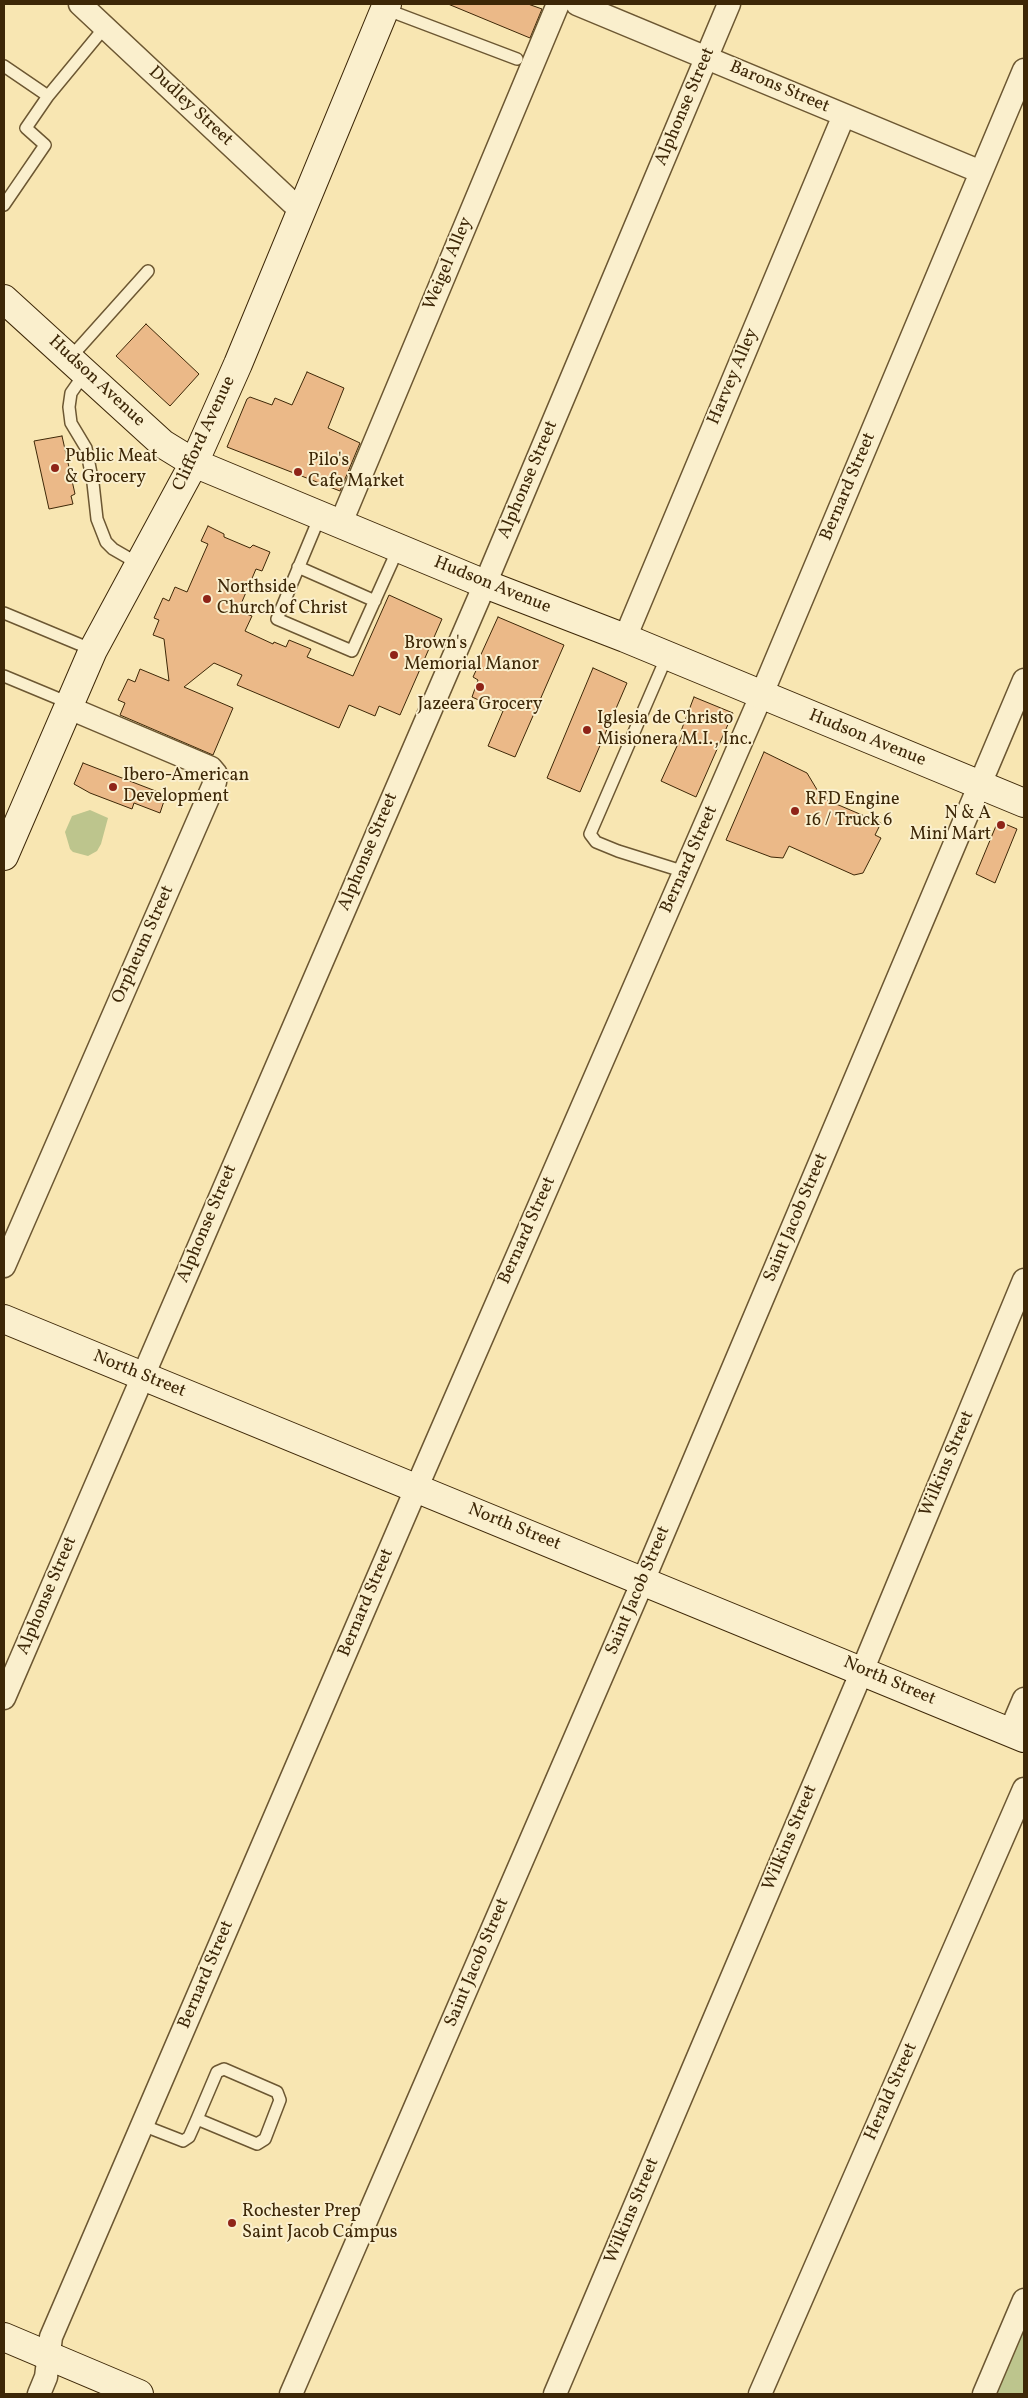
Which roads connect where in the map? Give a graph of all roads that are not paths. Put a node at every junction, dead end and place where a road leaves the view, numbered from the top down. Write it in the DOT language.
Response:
graph roads {
  1 [pos="80,4"];
  2 [pos="558,4"];
  3 [pos="577,4"];
  4 [pos="729,4"];
  5 [pos="386,6"];
  6 [pos="105,27"];
  7 [pos="708,58"];
  8 [pos="517,59"];
  9 [pos="4,66"];
  10 [pos="1024,70"];
  11 [pos="48,96"];
  12 [pos="844,115"];
  13 [pos="982,172"];
  14 [pos="4,205"];
  15 [pos="300,211"];
  16 [pos="148,270"];
  17 [pos="4,299"];
  18 [pos="78,365"];
  19 [pos="194,463"];
  20 [pos="330,521"];
  21 [pos="398,549"];
  22 [pos="139,564"];
  23 [pos="298,568"];
  24 [pos="485,584"];
  25 [pos="375,600"];
  26 [pos="4,612"];
  27 [pos="625,638"];
  28 [pos="93,650"];
  29 [pos="667,656"];
  30 [pos="4,676"];
  31 [pos="1024,680"];
  32 [pos="761,696"];
  33 [pos="68,705"];
  34 [pos="981,785"];
  35 [pos="1024,803"];
  36 [pos="4,856"];
  37 [pos="685,872"];
  38 [pos="4,1266"];
  39 [pos="1024,1280"];
  40 [pos="4,1319"];
  41 [pos="142,1377"];
  42 [pos="416,1489"];
  43 [pos="644,1581"];
  44 [pos="862,1671"];
  45 [pos="4,1698"];
  46 [pos="1024,1699"];
  47 [pos="1017,1735"];
  48 [pos="1024,1789"];
  49 [pos="197,2119"];
  50 [pos="142,2125"];
  51 [pos="1024,2300"];
  52 [pos="4,2337"];
  53 [pos="49,2356"];
  54 [pos="39,2394"];
  55 [pos="140,2394"];
  56 [pos="291,2394"];
  57 [pos="556,2394"];
  58 [pos="760,2394"];
  59 [pos="984,2394"];
  1 -- 6 [label="street, Dudley Street"];
  2 -- 20 [label="street, Weigel Alley"];
  3 -- 7 [label="street, Barons Street"];
  4 -- 7 [label="street, Alphonse Street"];
  5 -- 8 [label="lane"];
  5 -- 15 [label="main road, Clifford Avenue"];
  6 -- 11 [label="lane"];
  6 -- 15 [label="street, Dudley Street"];
  7 -- 12 [label="street, Barons Street"];
  7 -- 24 [label="street, Alphonse Street"];
  9 -- 11 [label="lane"];
  10 -- 13 [label="street, Bernard Street"];
  11 -- 14 [label="lane"];
  12 -- 13 [label="street, Barons Street"];
  12 -- 27 [label="street, Harvey Alley"];
  13 -- 32 [label="street, Bernard Street"];
  15 -- 19 [label="main road, Clifford Avenue"];
  16 -- 18 [label="lane"];
  17 -- 18 [label="main road, Hudson Avenue"];
  18 -- 19 [label="main road, Hudson Avenue"];
  18 -- 22 [label="lane"];
  19 -- 20 [label="main road, Hudson Avenue"];
  19 -- 22 [label="main road, Clifford Avenue"];
  20 -- 21 [label="main road, Hudson Avenue"];
  20 -- 23 [label="lane"];
  21 -- 24 [label="main road, Hudson Avenue"];
  21 -- 25 [label="lane"];
  22 -- 28 [label="main road, Clifford Avenue"];
  23 -- 25 [label="lane"];
  23 -- 25 [label="lane"];
  24 -- 27 [label="main road, Hudson Avenue"];
  24 -- 41 [label="street, Alphonse Street"];
  26 -- 28 [label="lane"];
  27 -- 29 [label="main road, Hudson Avenue"];
  28 -- 33 [label="main road, Clifford Avenue"];
  29 -- 32 [label="main road, Hudson Avenue"];
  29 -- 37 [label="lane"];
  30 -- 33 [label="lane"];
  31 -- 34 [label="street, Saint Jacob Street"];
  32 -- 34 [label="main road, Hudson Avenue"];
  32 -- 37 [label="street, Bernard Street"];
  33 -- 36 [label="main road, Clifford Avenue"];
  33 -- 38 [label="street, Orpheum Street"];
  34 -- 35 [label="main road, Hudson Avenue"];
  34 -- 43 [label="street, Saint Jacob Street"];
  37 -- 42 [label="street, Bernard Street"];
  39 -- 44 [label="street, Wilkins Street"];
  40 -- 41 [label="main road, North Street"];
  41 -- 42 [label="main road, North Street"];
  41 -- 45 [label="street, Alphonse Street"];
  42 -- 43 [label="main road, North Street"];
  42 -- 50 [label="street, Bernard Street"];
  43 -- 44 [label="main road, North Street"];
  43 -- 56 [label="street, Saint Jacob Street"];
  44 -- 47 [label="main road, North Street"];
  44 -- 57 [label="street, Wilkins Street"];
  46 -- 47 [label="street"];
  48 -- 58 [label="street, Herald Street"];
  49 -- 49 [label="lane"];
  49 -- 50 [label="lane"];
  50 -- 53 [label="street, Bernard Street"];
  51 -- 59 [label="street"];
  52 -- 53 [label="main road"];
  53 -- 54 [label="street, Bernard Street"];
  53 -- 55 [label="main road"];
}
